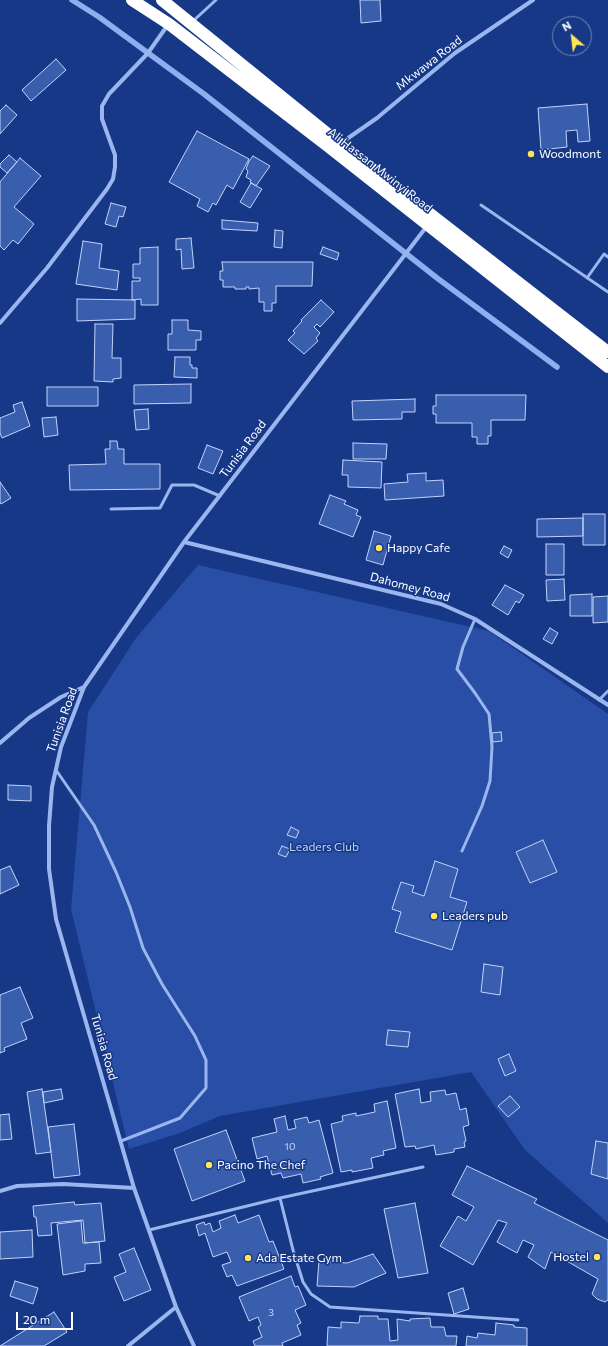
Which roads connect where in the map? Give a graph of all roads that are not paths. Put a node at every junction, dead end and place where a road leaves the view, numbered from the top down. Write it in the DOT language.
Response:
graph roads {
  1 [pos="132,0"];
  2 [pos="162,0"];
  3 [pos="216,0"];
  4 [pos="533,0"];
  5 [pos="191,23"];
  6 [pos="169,24"];
  7 [pos="340,144"];
  8 [pos="481,205"];
  9 [pos="431,222"];
  10 [pos="608,257"];
  11 [pos="587,278"];
  12 [pos="608,292"];
  13 [pos="0,323"];
  14 [pos="608,352"];
  15 [pos="608,367"];
  16 [pos="220,496"];
  17 [pos="111,509"];
  18 [pos="184,542"];
  19 [pos="475,619"];
  20 [pos="84,687"];
  21 [pos="608,691"];
  22 [pos="599,700"];
  23 [pos="608,705"];
  24 [pos="0,742"];
  25 [pos="56,770"];
  26 [pos="462,851"];
  27 [pos="121,1141"];
  28 [pos="423,1167"];
  29 [pos="134,1188"];
  30 [pos="0,1191"];
  31 [pos="280,1198"];
  32 [pos="149,1230"];
  33 [pos="176,1307"];
  34 [pos="518,1320"];
  35 [pos="128,1346"];
  36 [pos="194,1346"];
  1 -- 6 [label="highway, Ali Hassan Mwinyi Road"];
  2 -- 5 [label="highway, Ali Hassan Mwinyi Road"];
  3 -- 5 [label="lane"];
  4 -- 7 [label="street, Mkwawa Road"];
  5 -- 7 [label="highway, Ali Hassan Mwinyi Road"];
  6 -- 9 [label="highway, Ali Hassan Mwinyi Road"];
  6 -- 13 [label="street"];
  7 -- 9 [label="highway, Ali Hassan Mwinyi Road"];
  8 -- 11 [label="lane"];
  9 -- 14 [label="highway, Ali Hassan Mwinyi Road"];
  9 -- 15 [label="highway, Ali Hassan Mwinyi Road"];
  9 -- 16 [label="street, Tunisia Road"];
  10 -- 11 [label="lane"];
  11 -- 12 [label="lane"];
  16 -- 17 [label="lane"];
  16 -- 18 [label="street, Tunisia Road"];
  18 -- 19 [label="street, Dahomey Road"];
  18 -- 20 [label="street, Tunisia Road"];
  19 -- 22 [label="street, Dahomey Road"];
  19 -- 26 [label="lane"];
  20 -- 24 [label="street"];
  20 -- 25 [label="street, Tunisia Road"];
  21 -- 22 [label="lane"];
  22 -- 23 [label="street, Dahomey Road"];
  25 -- 27 [label="street, Tunisia Road"];
  25 -- 27 [label="lane"];
  27 -- 29 [label="street, Tunisia Road"];
  28 -- 31 [label="lane"];
  29 -- 30 [label="street"];
  29 -- 32 [label="street, Tunisia Road"];
  31 -- 32 [label="lane"];
  31 -- 34 [label="lane"];
  32 -- 33 [label="street, Tunisia Road"];
  33 -- 35 [label="street"];
  33 -- 36 [label="street, Tunisia Road"];
}
